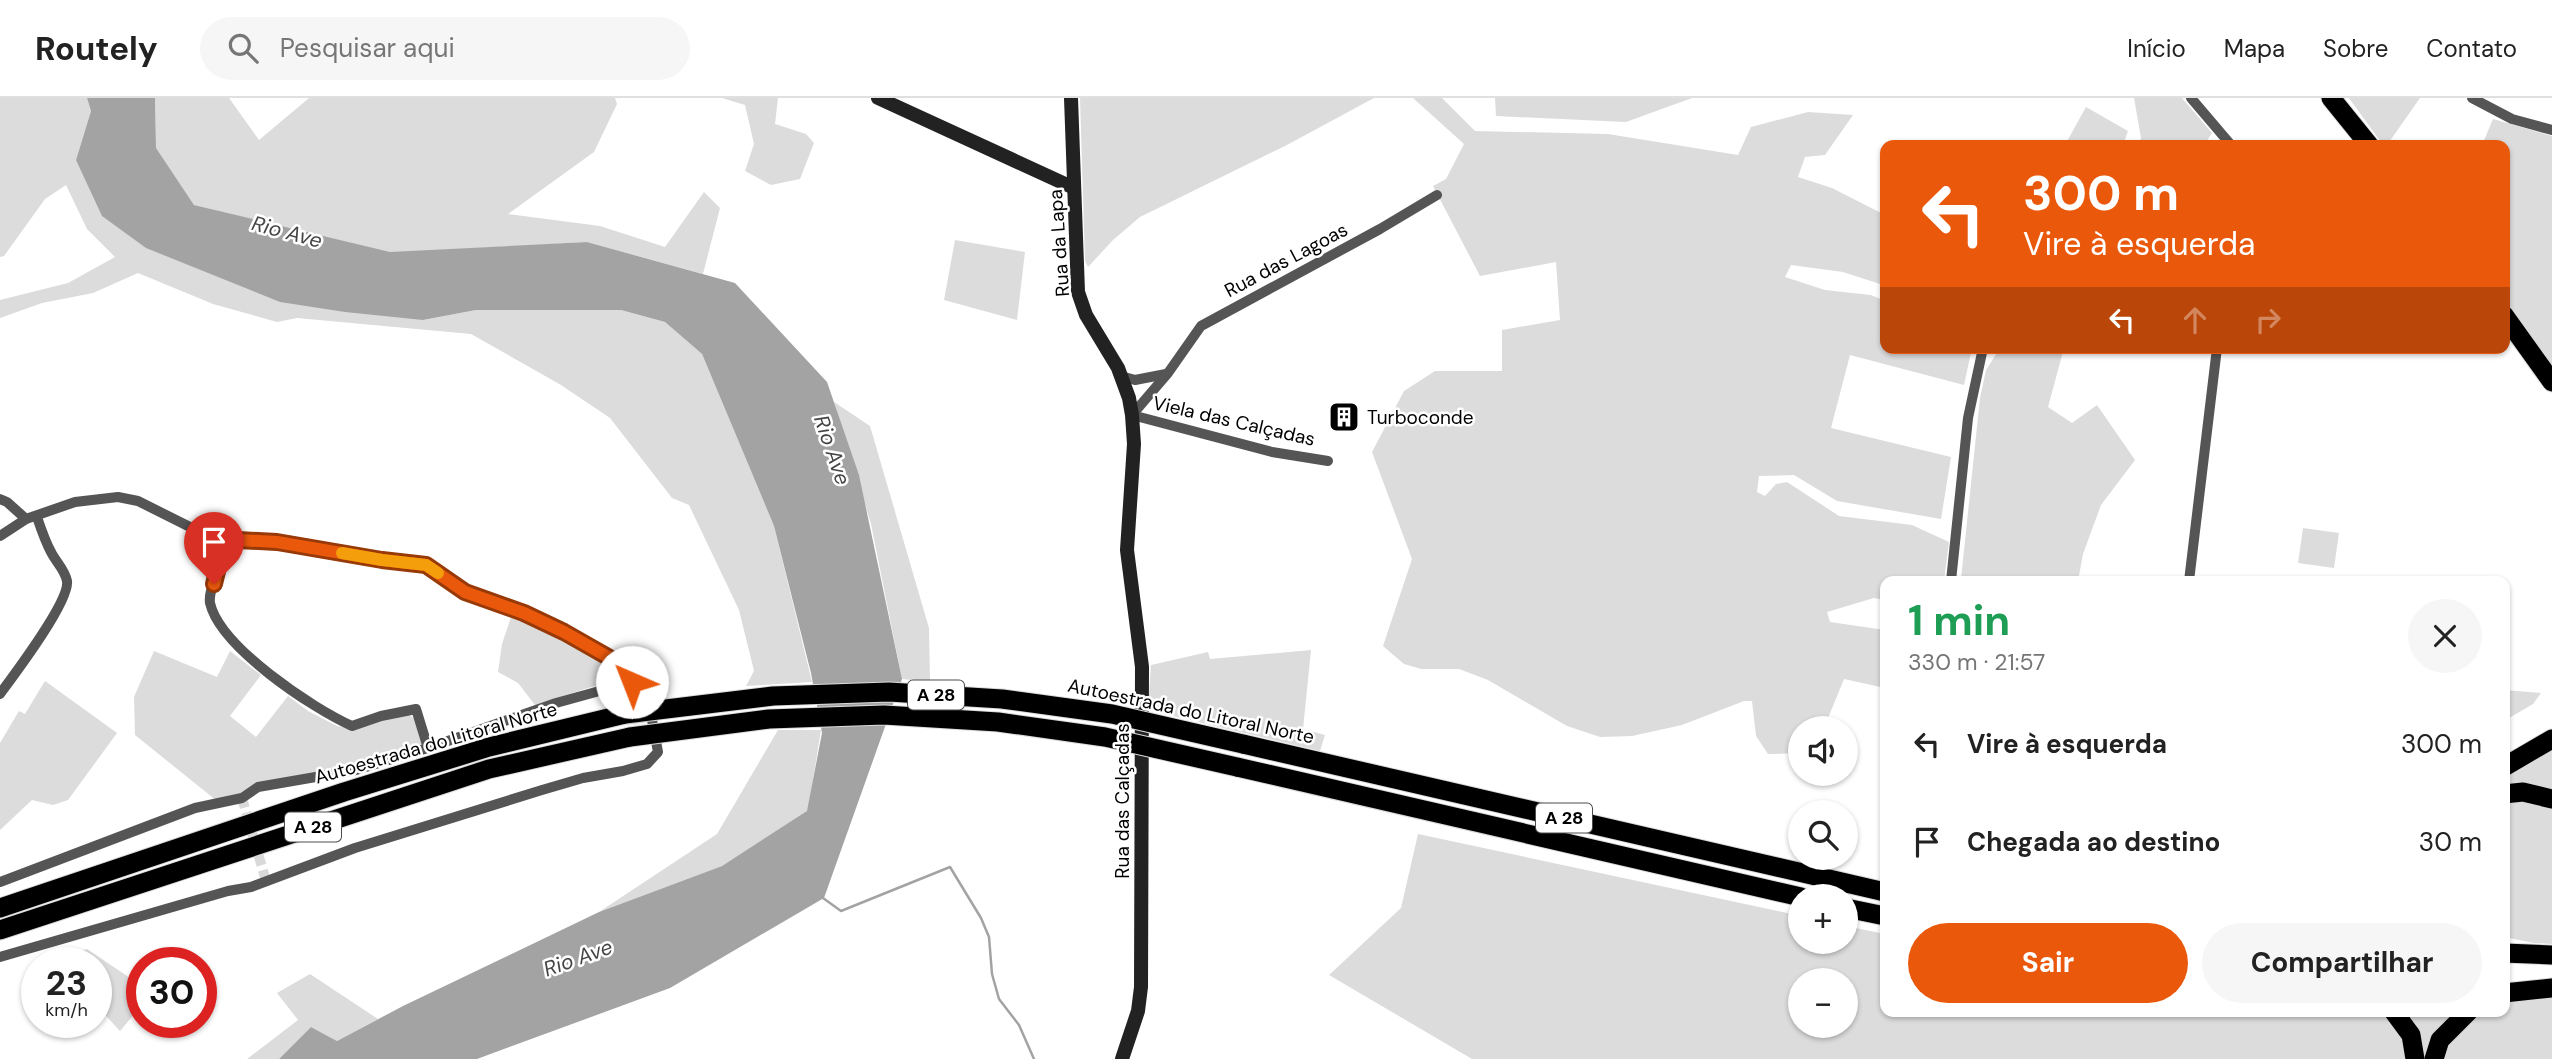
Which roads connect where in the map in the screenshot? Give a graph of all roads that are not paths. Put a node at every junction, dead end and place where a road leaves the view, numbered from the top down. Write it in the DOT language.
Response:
graph roads {
  1 [pos="878,98"];
  2 [pos="1071,98"];
  3 [pos="2191,98"];
  4 [pos="2331,98"];
  5 [pos="2472,98"];
  6 [pos="2552,130"];
  7 [pos="2227,140"];
  8 [pos="2365,140"];
  9 [pos="1074,188"];
  10 [pos="1437,195"];
  11 [pos="2510,323"];
  12 [pos="1982,354"];
  13 [pos="2216,354"];
  14 [pos="1168,373"];
  15 [pos="1121,376"];
  16 [pos="2552,382"];
  17 [pos="1132,415"];
  18 [pos="1328,461"];
  19 [pos="0,499"];
  20 [pos="31,518"];
  21 [pos="0,536"];
  22 [pos="220,539"];
  23 [pos="1952,576"];
  24 [pos="2190,576"];
  25 [pos="632,682"];
  26 [pos="0,694"];
  27 [pos="2552,739"];
  28 [pos="428,748"];
  29 [pos="2510,764"];
  30 [pos="2510,793"];
  31 [pos="2552,799"];
  32 [pos="0,882"];
  33 [pos="1880,891"];
  34 [pos="1788,894"];
  35 [pos="0,908"];
  36 [pos="1858,910"];
  37 [pos="1880,915"];
  38 [pos="0,930"];
  39 [pos="2510,951"];
  40 [pos="2552,955"];
  41 [pos="0,957"];
  42 [pos="2510,979"];
  43 [pos="2552,981"];
  44 [pos="2552,988"];
  45 [pos="2510,992"];
  46 [pos="2398,1017"];
  47 [pos="2463,1017"];
  48 [pos="1122,1059"];
  49 [pos="2415,1059"];
  50 [pos="2434,1059"];
  1 -- 9 [label="main road"];
  2 -- 9 [label="main road, Rua da Lapa"];
  3 -- 7 [label="street"];
  4 -- 8 [label="highway"];
  5 -- 6 [label="street"];
  9 -- 15 [label="main road, Rua da Lapa"];
  10 -- 14 [label="street, Rua das Lagoas"];
  11 -- 16 [label="highway"];
  12 -- 23 [label="street"];
  13 -- 24 [label="street"];
  14 -- 15 [label="street"];
  14 -- 17 [label="street, Rua das Lagoas"];
  15 -- 17 [label="main road, Rua da Lapa"];
  17 -- 18 [label="street, Viela das Calçadas"];
  17 -- 48 [label="main road, Rua das Calçadas"];
  19 -- 20 [label="street"];
  20 -- 21 [label="street"];
  20 -- 22 [label="street"];
  20 -- 26 [label="street"];
  22 -- 25 [label="street"];
  22 -- 28 [label="street"];
  25 -- 28 [label="street"];
  25 -- 41 [label="street"];
  27 -- 29 [label="highway"];
  28 -- 32 [label="street"];
  30 -- 31 [label="highway"];
  33 -- 35 [label="highway, Autoestrada do Litoral Norte / A 28, bridge"];
  34 -- 38 [label="highway, Autoestrada do Litoral Norte / A 28, bridge"];
  36 -- 37 [label="highway"];
  39 -- 40 [label="highway"];
  42 -- 43 [label="highway"];
  44 -- 45 [label="highway"];
  46 -- 49 [label="highway"];
  47 -- 50 [label="highway"];
}
